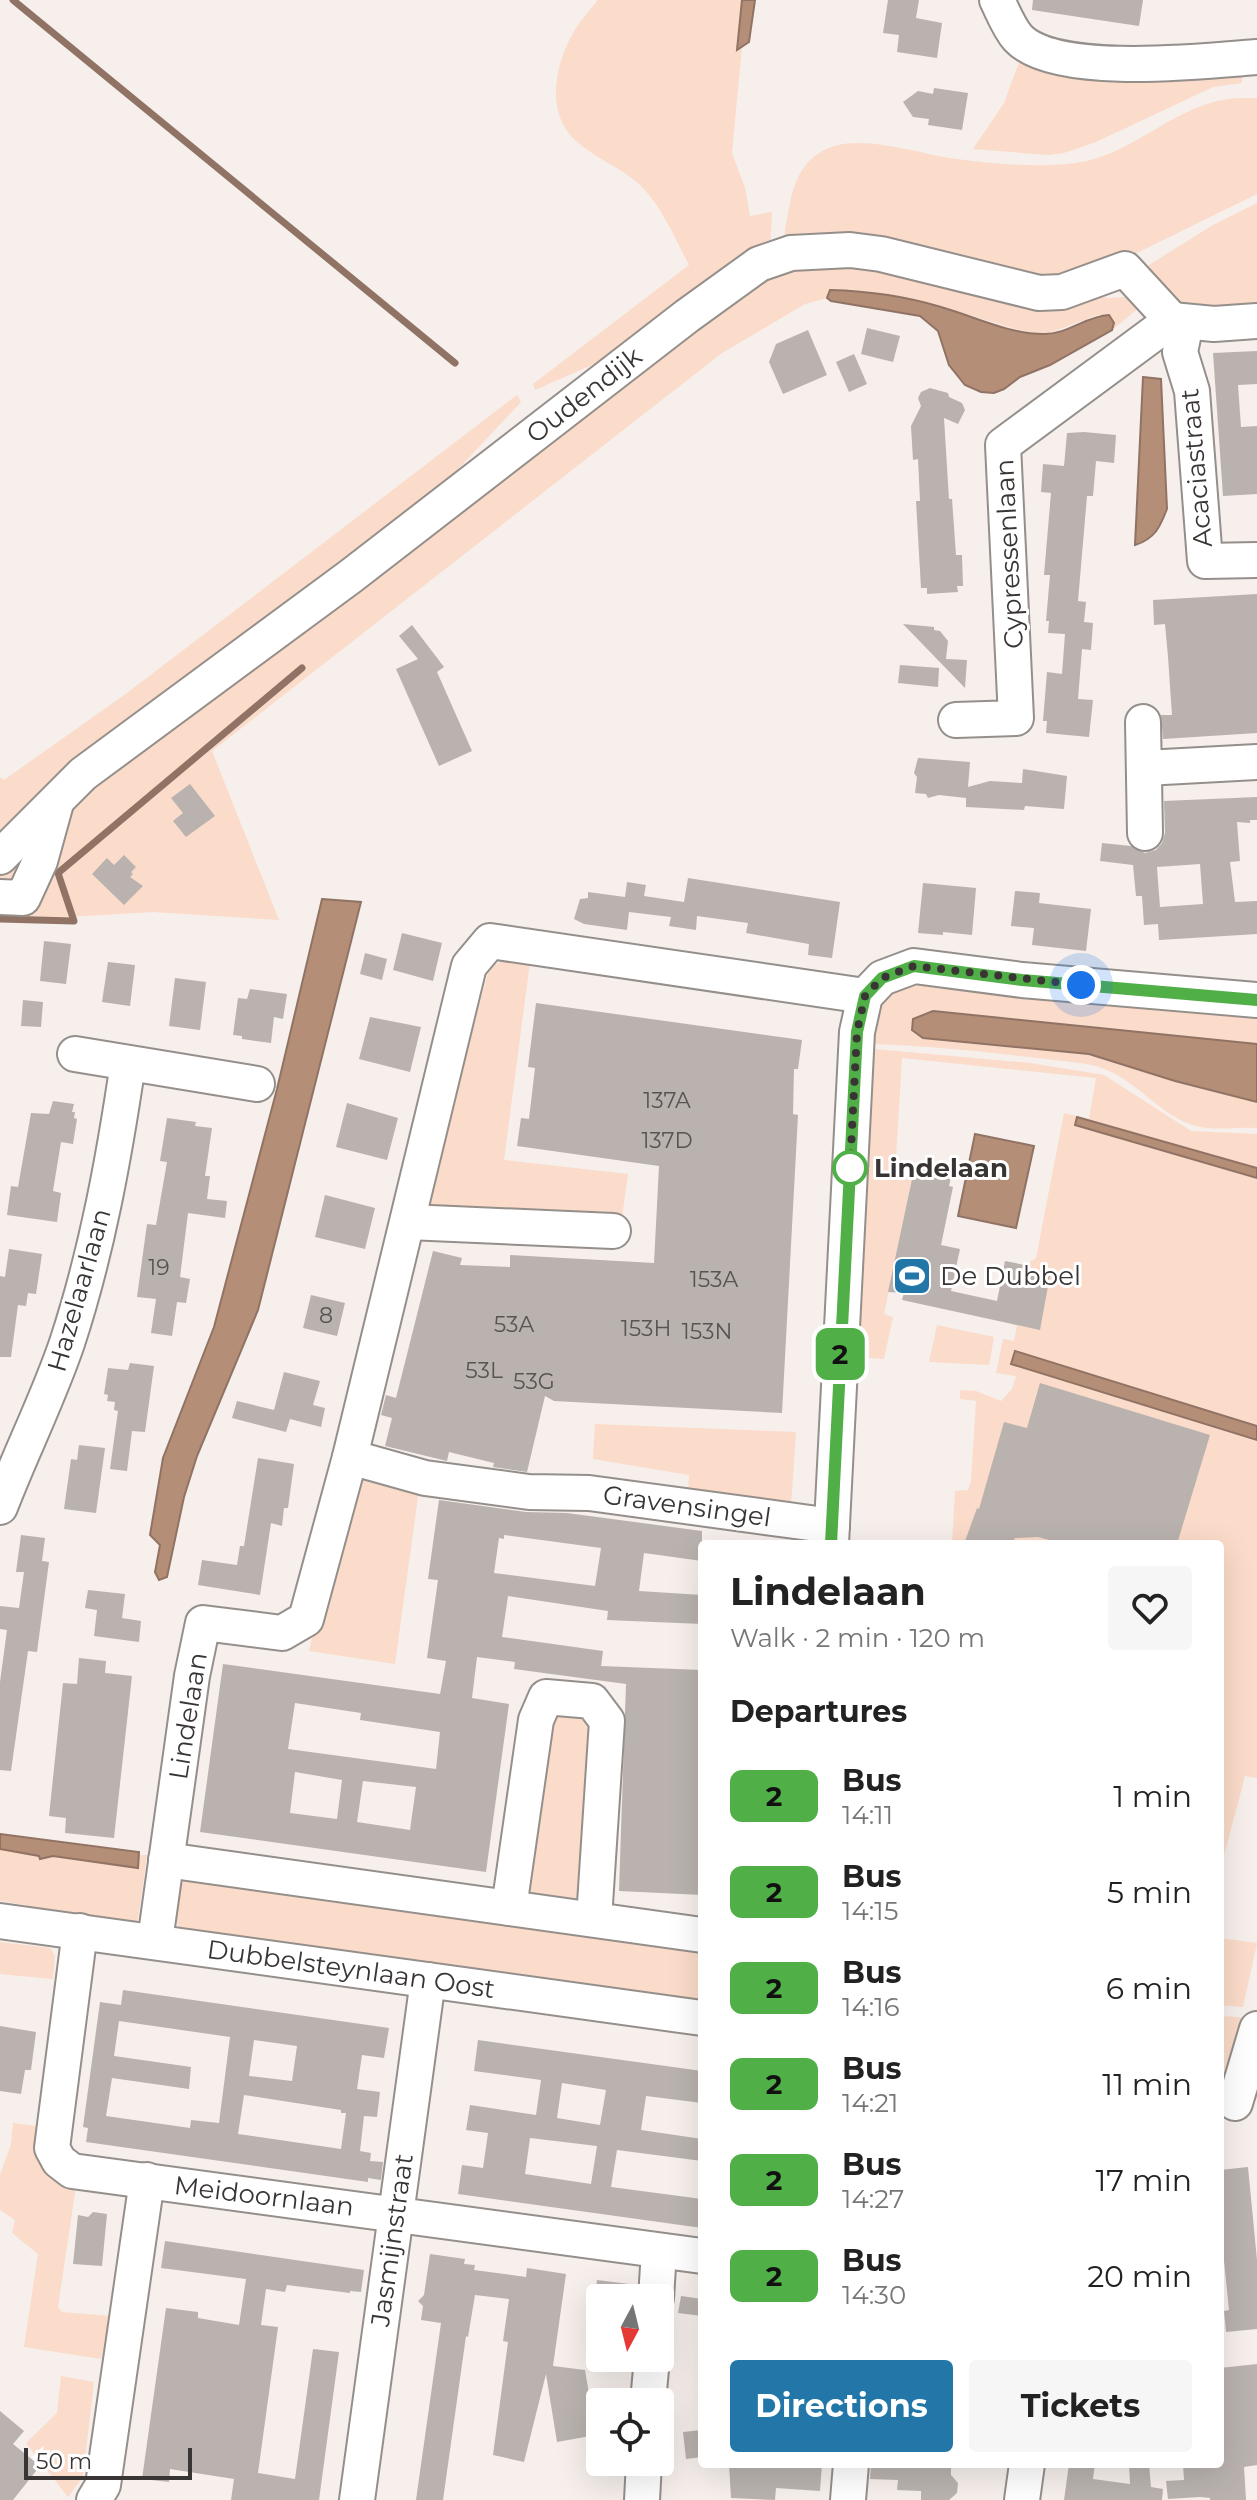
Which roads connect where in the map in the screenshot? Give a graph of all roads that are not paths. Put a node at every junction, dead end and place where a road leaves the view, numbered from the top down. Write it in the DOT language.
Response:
graph roads {
  1 [pos="997,0"];
  2 [pos="1257,57"];
  3 [pos="1257,321"];
  4 [pos="1179,322"];
  5 [pos="1257,560"];
  6 [pos="956,720"];
  7 [pos="1143,722"];
  8 [pos="1257,762"];
  9 [pos="1145,768"];
  10 [pos="57,801"];
  11 [pos="1145,833"];
  12 [pos="0,857"];
  13 [pos="0,897"];
  14 [pos="865,996"];
  15 [pos="1257,1000"];
  16 [pos="75,1054"];
  17 [pos="128,1063"];
  18 [pos="257,1084"];
  19 [pos="408,1222"];
  20 [pos="613,1231"];
  21 [pos="350,1457"];
  22 [pos="0,1507"];
  23 [pos="832,1535"];
  24 [pos="166,1860"];
  25 [pos="509,1908"];
  26 [pos="594,1919"];
  27 [pos="0,1921"];
  28 [pos="80,1931"];
  29 [pos="698,1934"];
  30 [pos="155,1941"];
  31 [pos="428,1980"];
  32 [pos="698,2017"];
  33 [pos="1257,2029"];
  34 [pos="1237,2103"];
  35 [pos="147,2180"];
  36 [pos="396,2213"];
  37 [pos="659,2251"];
  38 [pos="698,2256"];
  39 [pos="657,2284"];
  40 [pos="851,2468"];
  41 [pos="1026,2468"];
  42 [pos="643,2476"];
  43 [pos="94,2500"];
  44 [pos="357,2500"];
  45 [pos="642,2500"];
  46 [pos="848,2500"];
  47 [pos="1022,2500"];
  1 -- 2 [label="street"];
  3 -- 4 [label="street"];
  4 -- 5 [label="street, Acaciastraat"];
  4 -- 6 [label="street, Cypressenlaan"];
  4 -- 10 [label="street, Oudendijk"];
  7 -- 9 [label="street"];
  8 -- 9 [label="street"];
  9 -- 11 [label="street"];
  10 -- 12 [label="street, Oudendijk"];
  10 -- 13 [label="street"];
  14 -- 15 [label="street"];
  14 -- 19 [label="street, Lindelaan"];
  14 -- 23 [label="street, Gravensingel"];
  16 -- 17 [label="street"];
  17 -- 18 [label="street"];
  17 -- 22 [label="street, Hazelaarlaan"];
  19 -- 20 [label="street"];
  19 -- 21 [label="street, Lindelaan"];
  21 -- 23 [label="street, Gravensingel"];
  21 -- 24 [label="street, Lindelaan"];
  24 -- 25 [label="street"];
  24 -- 30 [label="street, Lindelaan"];
  25 -- 26 [label="street"];
  25 -- 26 [label="street"];
  26 -- 29 [label="street"];
  27 -- 28 [label="street, Dubbelsteynlaan Oost"];
  28 -- 30 [label="street, Dubbelsteynlaan Oost"];
  28 -- 35 [label="street, Meidoornlaan"];
  30 -- 31 [label="street, Dubbelsteynlaan Oost"];
  31 -- 32 [label="street, Dubbelsteynlaan Oost"];
  31 -- 36 [label="street, Jasmijnstraat"];
  33 -- 34 [label="street"];
  35 -- 36 [label="street, Meidoornlaan"];
  35 -- 43 [label="street"];
  36 -- 37 [label="street, Meidoornlaan"];
  36 -- 44 [label="street, Jasmijnstraat"];
  37 -- 38 [label="street, Meidoornlaan"];
  37 -- 39 [label="street"];
  40 -- 46 [label="street"];
  41 -- 47 [label="street"];
  42 -- 45 [label="street"];
}
